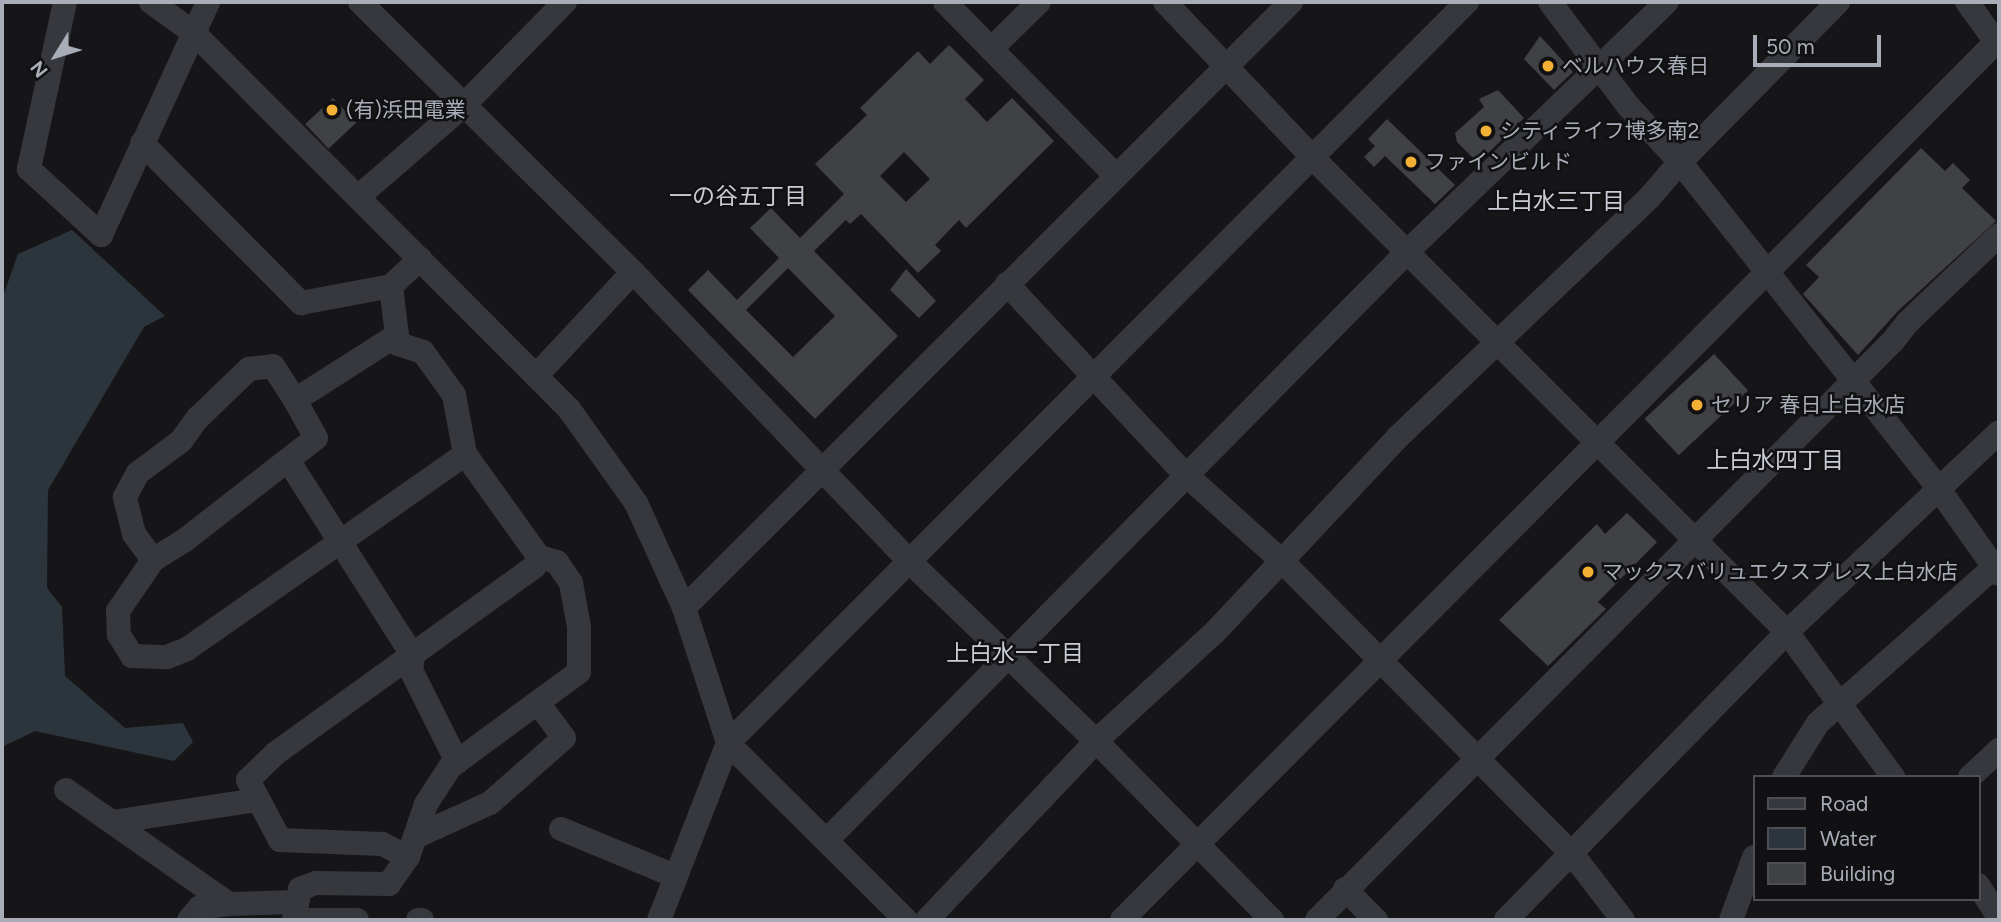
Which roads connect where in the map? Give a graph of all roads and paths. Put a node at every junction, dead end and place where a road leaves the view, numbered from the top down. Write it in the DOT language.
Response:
graph roads {
  1 [pos="65,2"];
  2 [pos="151,2"];
  3 [pos="208,2"];
  4 [pos="360,2"];
  5 [pos="945,2"];
  6 [pos="1039,2"];
  7 [pos="1165,2"];
  8 [pos="1291,2"];
  9 [pos="1467,2"];
  10 [pos="1550,2"];
  11 [pos="1667,2"];
  12 [pos="1838,2"];
  13 [pos="1966,2"];
  14 [pos="557,4"];
  15 [pos="194,33"];
  16 [pos="1998,42"];
  17 [pos="991,49"];
  18 [pos="1228,65"];
  19 [pos="1600,65"];
  20 [pos="463,106"];
  21 [pos="142,143"];
  22 [pos="1311,156"];
  23 [pos="1680,162"];
  24 [pos="1116,176"];
  25 [pos="358,197"];
  26 [pos="1999,235"];
  27 [pos="1408,251"];
  28 [pos="420,259"];
  29 [pos="1768,271"];
  30 [pos="633,272"];
  31 [pos="1007,285"];
  32 [pos="391,286"];
  33 [pos="397,335"];
  34 [pos="1499,339"];
  35 [pos="536,376"];
  36 [pos="1094,376"];
  37 [pos="1853,380"];
  38 [pos="296,400"];
  39 [pos="1999,432"];
  40 [pos="1597,441"];
  41 [pos="465,454"];
  42 [pos="288,460"];
  43 [pos="822,468"];
  44 [pos="1185,474"];
  45 [pos="1938,488"];
  46 [pos="1695,537"];
  47 [pos="342,542"];
  48 [pos="539,556"];
  49 [pos="153,560"];
  50 [pos="1281,560"];
  51 [pos="910,562"];
  52 [pos="1998,568"];
  53 [pos="684,608"];
  54 [pos="1787,632"];
  55 [pos="1008,655"];
  56 [pos="413,656"];
  57 [pos="1378,660"];
  58 [pos="538,703"];
  59 [pos="1839,704"];
  60 [pos="1096,741"];
  61 [pos="728,743"];
  62 [pos="1999,750"];
  63 [pos="1477,757"];
  64 [pos="457,762"];
  65 [pos="1785,775"];
  66 [pos="1892,775"];
  67 [pos="1972,775"];
  68 [pos="66,790"];
  69 [pos="258,800"];
  70 [pos="112,822"];
  71 [pos="561,829"];
  72 [pos="828,839"];
  73 [pos="412,847"];
  74 [pos="1196,847"];
  75 [pos="1573,855"];
  76 [pos="1752,862"];
  77 [pos="675,876"];
  78 [pos="1980,888"];
  79 [pos="1345,889"];
  80 [pos="229,904"];
  81 [pos="295,914"];
  82 [pos="1999,917"];
  83 [pos="189,920"];
  84 [pos="357,920"];
  85 [pos="659,920"];
  86 [pos="906,920"];
  87 [pos="927,920"];
  88 [pos="1122,920"];
  89 [pos="1272,920"];
  90 [pos="1317,920"];
  91 [pos="1376,920"];
  92 [pos="1506,920"];
  93 [pos="1623,920"];
  94 [pos="1731,920"];
  1 -- 21 [label="street"];
  2 -- 15 [label="street"];
  3 -- 15 [label="street"];
  4 -- 20 [label="street"];
  5 -- 17 [label="street"];
  6 -- 17 [label="street"];
  7 -- 18 [label="street"];
  8 -- 18 [label="street"];
  9 -- 22 [label="street"];
  10 -- 19 [label="street"];
  11 -- 19 [label="street"];
  12 -- 23 [label="street"];
  13 -- 16 [label="street"];
  14 -- 20 [label="street"];
  15 -- 21 [label="street"];
  15 -- 25 [label="street"];
  16 -- 29 [label="street"];
  17 -- 24 [label="street"];
  18 -- 22 [label="street"];
  18 -- 24 [label="street"];
  19 -- 23 [label="street"];
  19 -- 27 [label="street"];
  20 -- 25 [label="street"];
  20 -- 30 [label="street"];
  21 -- 32 [label="street"];
  22 -- 27 [label="street"];
  22 -- 36 [label="street"];
  23 -- 29 [label="street"];
  23 -- 34 [label="street"];
  24 -- 31 [label="street"];
  25 -- 28 [label="street"];
  26 -- 37 [label="street"];
  27 -- 34 [label="street"];
  27 -- 44 [label="street"];
  28 -- 32 [label="street"];
  28 -- 35 [label="street"];
  29 -- 37 [label="street"];
  29 -- 40 [label="street"];
  30 -- 35 [label="street"];
  30 -- 43 [label="street"];
  31 -- 36 [label="street"];
  31 -- 43 [label="street"];
  32 -- 33 [label="street"];
  33 -- 38 [label="street"];
  33 -- 41 [label="street"];
  34 -- 40 [label="street"];
  34 -- 50 [label="street"];
  35 -- 53 [label="street"];
  36 -- 44 [label="street"];
  36 -- 51 [label="street"];
  37 -- 45 [label="street"];
  37 -- 46 [label="street"];
  38 -- 42 [label="street"];
  38 -- 49 [label="street"];
  39 -- 45 [label="street"];
  40 -- 46 [label="street"];
  40 -- 57 [label="street"];
  41 -- 47 [label="street"];
  41 -- 48 [label="street"];
  42 -- 47 [label="street"];
  42 -- 49 [label="street"];
  43 -- 51 [label="street"];
  43 -- 53 [label="street"];
  44 -- 50 [label="street"];
  44 -- 55 [label="street"];
  45 -- 52 [label="street"];
  45 -- 54 [label="street"];
  46 -- 54 [label="street"];
  46 -- 63 [label="street"];
  47 -- 49 [label="street"];
  47 -- 56 [label="street"];
  48 -- 56 [label="street"];
  48 -- 58 [label="street"];
  50 -- 57 [label="street"];
  50 -- 60 [label="street"];
  51 -- 55 [label="street"];
  51 -- 61 [label="street"];
  52 -- 59 [label="street"];
  53 -- 61 [label="street"];
  54 -- 59 [label="street"];
  54 -- 75 [label="street"];
  55 -- 60 [label="street"];
  55 -- 72 [label="street"];
  56 -- 64 [label="street"];
  56 -- 69 [label="street"];
  57 -- 63 [label="street"];
  57 -- 74 [label="street"];
  58 -- 64 [label="street"];
  58 -- 73 [label="street"];
  59 -- 65 [label="street"];
  59 -- 66 [label="street"];
  60 -- 74 [label="street"];
  60 -- 87 [label="street"];
  61 -- 72 [label="street"];
  61 -- 77 [label="street"];
  62 -- 67 [label="street"];
  63 -- 75 [label="street"];
  63 -- 79 [label="street"];
  64 -- 73 [label="street"];
  68 -- 70 [label="street"];
  69 -- 70 [label="street"];
  69 -- 73 [label="street"];
  70 -- 80 [label="street"];
  71 -- 77 [label="street"];
  72 -- 86 [label="street"];
  73 -- 81 [label="street"];
  74 -- 88 [label="street"];
  74 -- 89 [label="street"];
  75 -- 92 [label="street"];
  75 -- 93 [label="street"];
  76 -- 94 [label="street"];
  77 -- 85 [label="street"];
  78 -- 82 [label="street"];
  79 -- 90 [label="street"];
  79 -- 91 [label="street"];
  80 -- 81 [label="street"];
  80 -- 83 [label="street"];
  81 -- 84 [label="street"];
}
